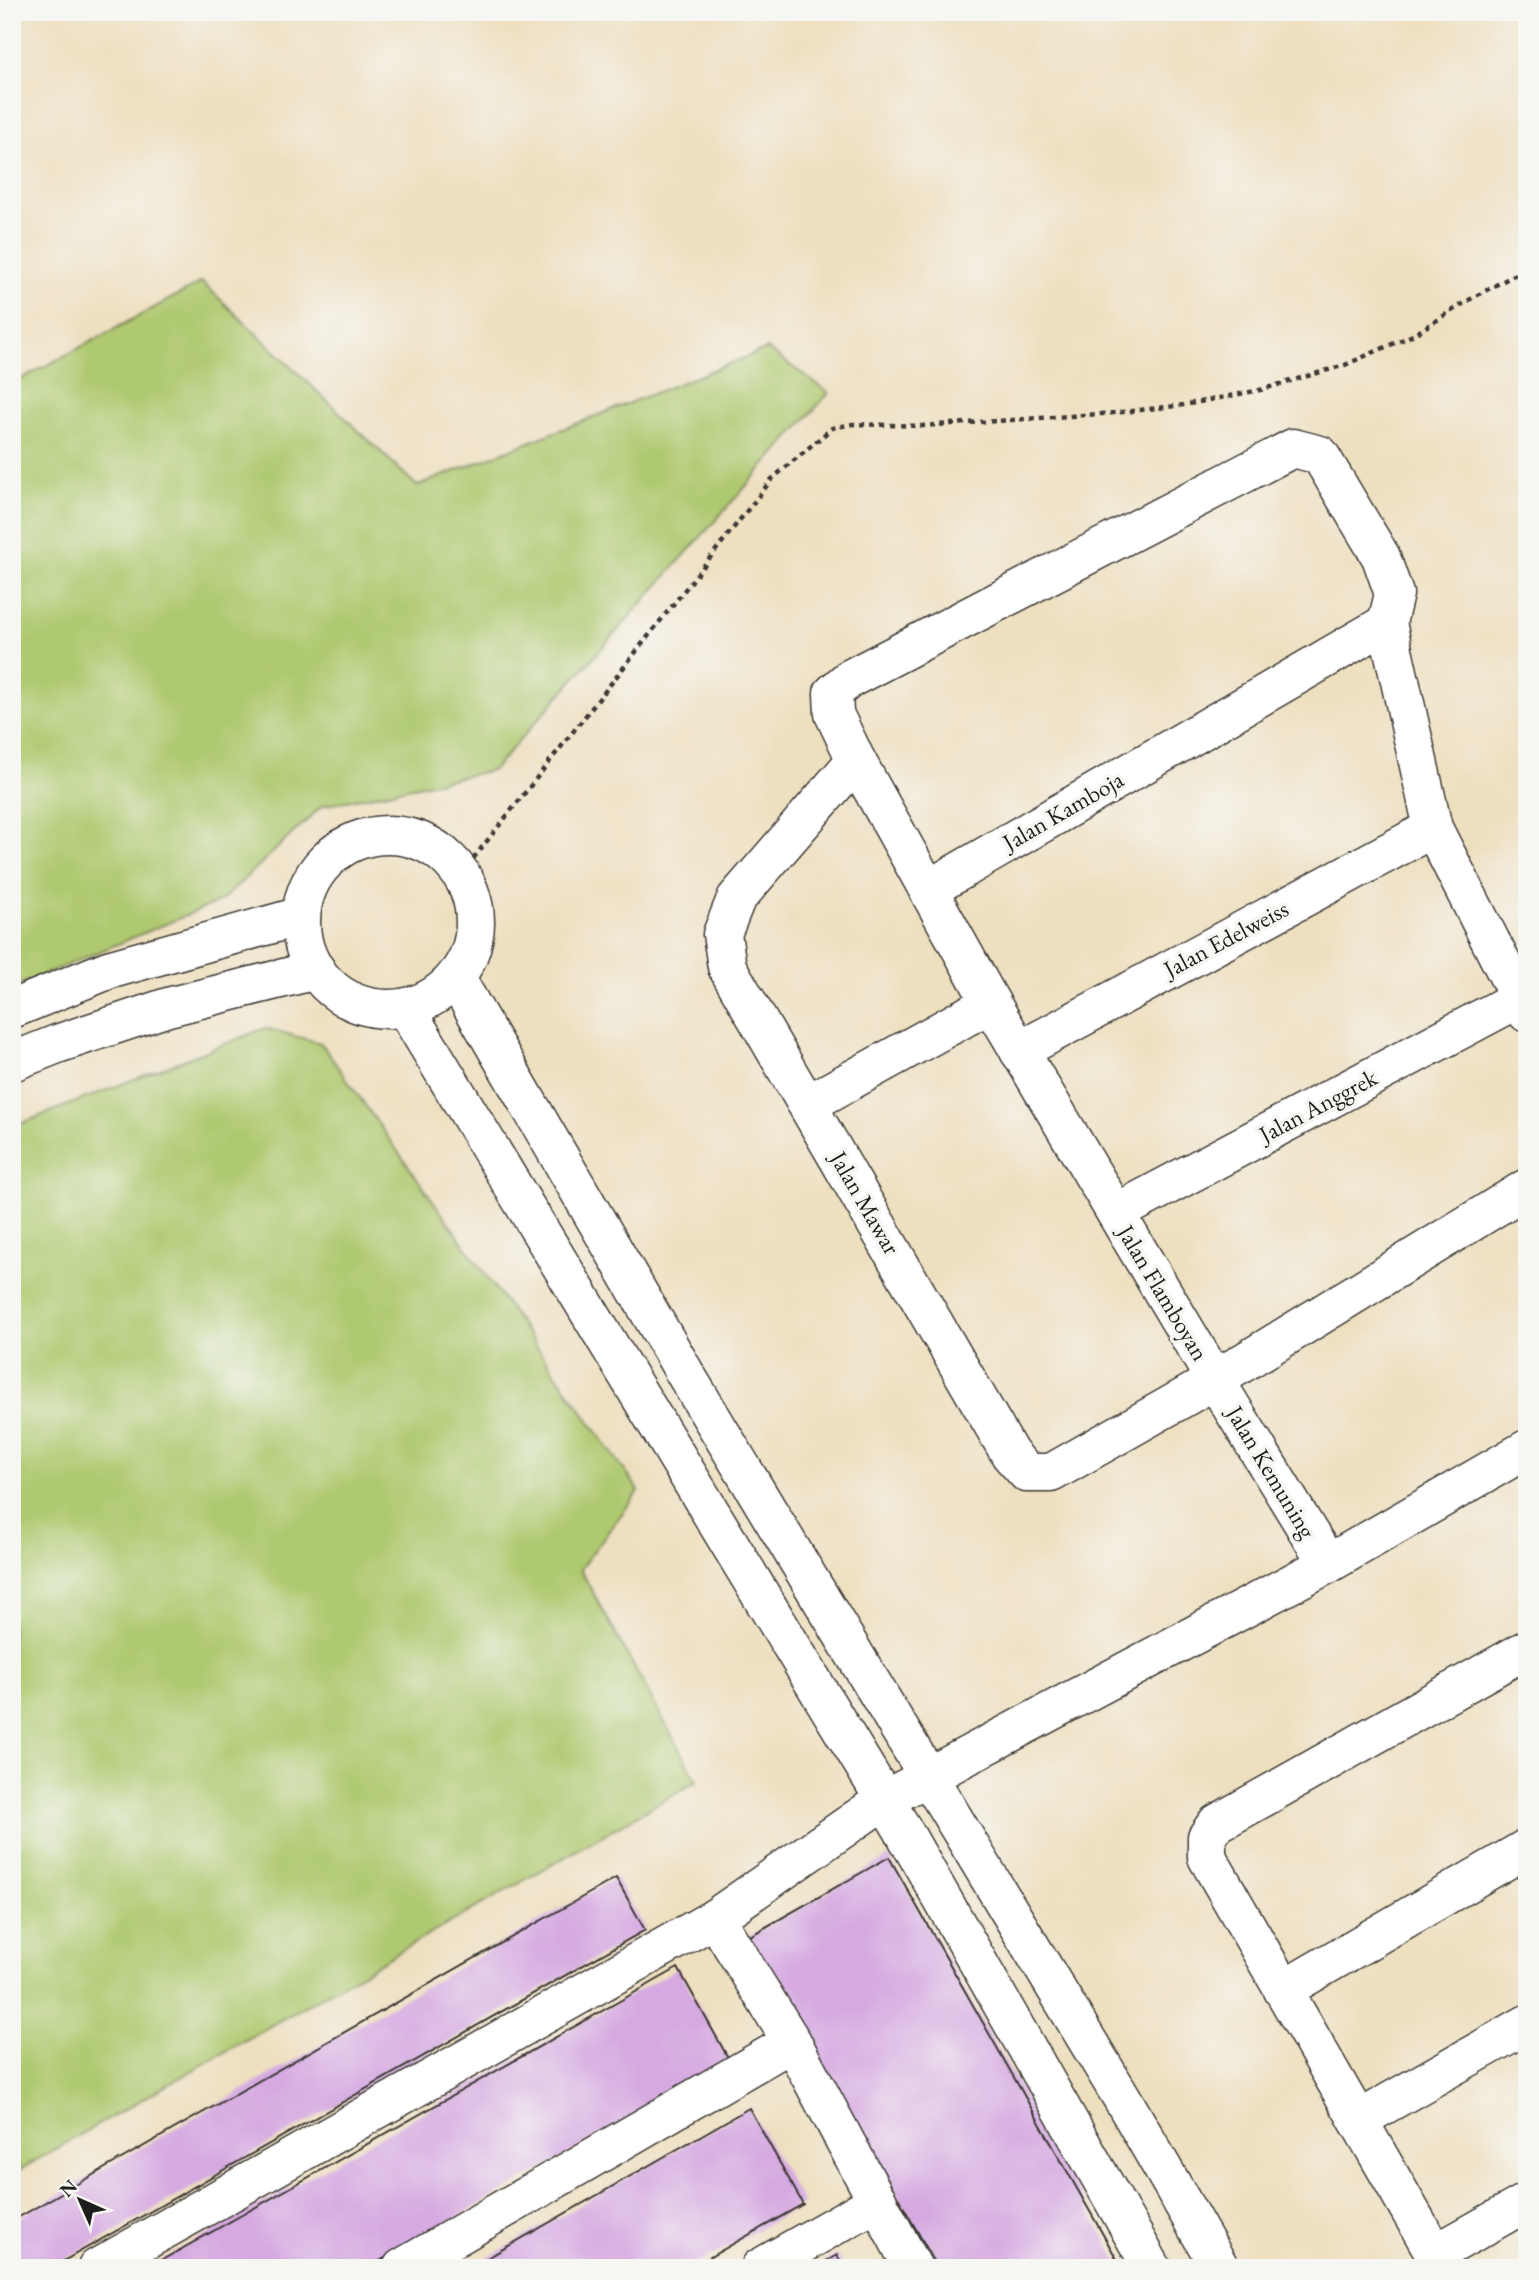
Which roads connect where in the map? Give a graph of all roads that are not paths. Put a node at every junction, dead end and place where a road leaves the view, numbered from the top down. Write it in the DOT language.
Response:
graph roads {
  1 [pos="1387,623"];
  2 [pos="856,760"];
  3 [pos="1433,828"];
  4 [pos="929,889"];
  5 [pos="301,916"];
  6 [pos="316,970"];
  7 [pos="455,977"];
  8 [pos="991,1003"];
  9 [pos="1523,1005"];
  10 [pos="405,1007"];
  11 [pos="12,1009"];
  12 [pos="1019,1051"];
  13 [pos="12,1062"];
  14 [pos="808,1104"];
  15 [pos="1527,1188"];
  16 [pos="1116,1213"];
  17 [pos="1215,1380"];
  18 [pos="1527,1448"];
  19 [pos="1328,1564"];
  20 [pos="1527,1649"];
  21 [pos="929,1776"];
  22 [pos="884,1800"];
  23 [pos="1527,1849"];
  24 [pos="715,1918"];
  25 [pos="1283,1990"];
  26 [pos="1527,2024"];
  27 [pos="792,2042"];
  28 [pos="1358,2120"];
  29 [pos="878,2201"];
  30 [pos="1527,2202"];
  31 [pos="1439,2261"];
  32 [pos="97,2268"];
  33 [pos="402,2268"];
  34 [pos="760,2268"];
  35 [pos="913,2268"];
  36 [pos="1152,2268"];
  37 [pos="1220,2268"];
  1 -- 2 [label="street"];
  1 -- 3 [label="street"];
  1 -- 4 [label="street, Jalan Kamboja"];
  2 -- 4 [label="street"];
  2 -- 14 [label="street, Jalan Mawar"];
  3 -- 9 [label="street"];
  3 -- 12 [label="street, Jalan Edelweiss"];
  4 -- 8 [label="street, Jalan Flamboyan"];
  5 -- 6 [label="street"];
  5 -- 7 [label="street"];
  5 -- 11 [label="street"];
  6 -- 10 [label="street"];
  6 -- 13 [label="street"];
  7 -- 10 [label="street"];
  7 -- 21 [label="street"];
  8 -- 12 [label="street, Jalan Flamboyan"];
  8 -- 14 [label="street"];
  9 -- 16 [label="street, Jalan Anggrek"];
  10 -- 22 [label="street"];
  12 -- 16 [label="street, Jalan Flamboyan"];
  14 -- 17 [label="street, Jalan Mawar"];
  15 -- 17 [label="street, Jalan Flamboyan"];
  16 -- 17 [label="street, Jalan Flamboyan"];
  17 -- 19 [label="street, Jalan Kemuning"];
  18 -- 19 [label="street"];
  19 -- 21 [label="street"];
  20 -- 25 [label="street"];
  21 -- 22 [label="street"];
  21 -- 37 [label="street"];
  22 -- 24 [label="street"];
  22 -- 36 [label="street"];
  23 -- 25 [label="street"];
  24 -- 27 [label="street"];
  24 -- 32 [label="street"];
  25 -- 28 [label="street"];
  26 -- 28 [label="street"];
  27 -- 29 [label="street"];
  27 -- 33 [label="street"];
  28 -- 31 [label="street"];
  29 -- 34 [label="street"];
  29 -- 35 [label="street"];
  30 -- 31 [label="street"];
}
